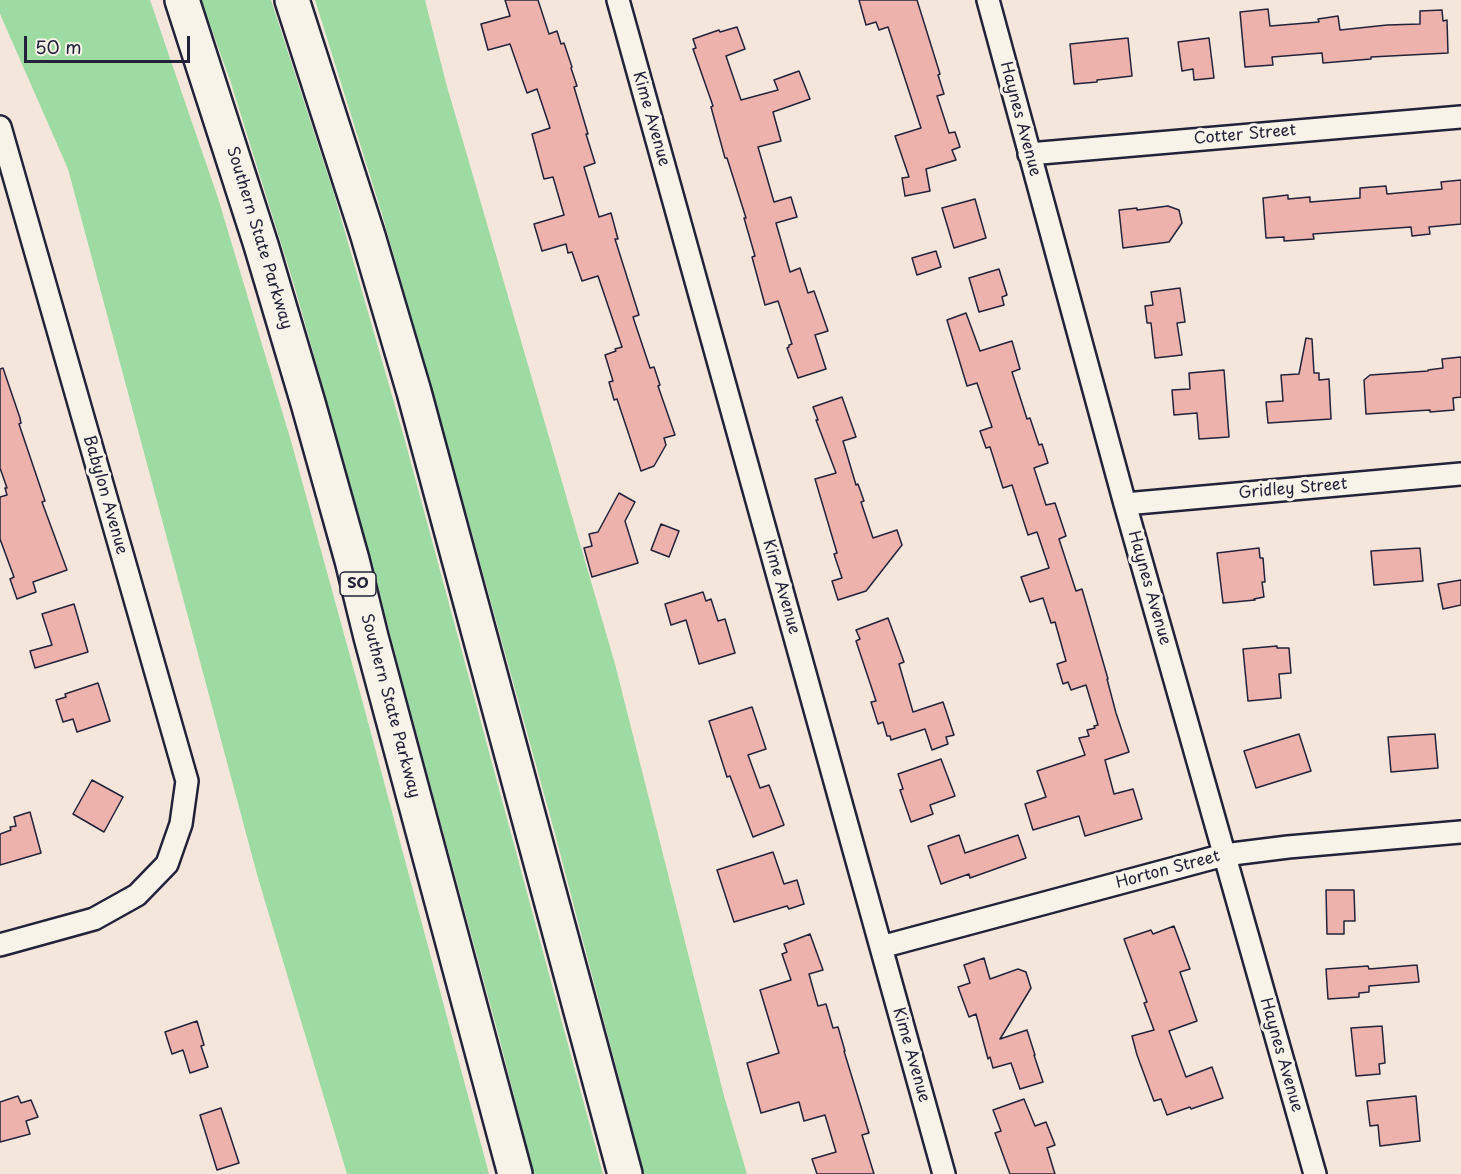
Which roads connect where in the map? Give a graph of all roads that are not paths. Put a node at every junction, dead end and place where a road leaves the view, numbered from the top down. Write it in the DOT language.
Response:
graph roads {
  1 [pos="182,0"];
  2 [pos="292,0"];
  3 [pos="618,0"];
  4 [pos="988,0"];
  5 [pos="1461,117"];
  6 [pos="0,126"];
  7 [pos="1029,154"];
  8 [pos="1461,474"];
  9 [pos="1125,504"];
  10 [pos="1461,832"];
  11 [pos="1224,855"];
  12 [pos="0,945"];
  13 [pos="881,947"];
  14 [pos="515,1174"];
  15 [pos="625,1174"];
  16 [pos="945,1174"];
  17 [pos="1315,1174"];
  1 -- 14 [label="highway, Southern State Parkway / SO"];
  2 -- 15 [label="highway"];
  3 -- 13 [label="street, Kime Avenue"];
  4 -- 7 [label="street, Haynes Avenue"];
  5 -- 7 [label="street, Cotter Street"];
  6 -- 12 [label="street, Babylon Avenue"];
  7 -- 9 [label="street, Haynes Avenue"];
  8 -- 9 [label="street, Gridley Street"];
  9 -- 11 [label="street, Haynes Avenue"];
  10 -- 11 [label="street, Horton Street"];
  11 -- 13 [label="street, Horton Street"];
  11 -- 17 [label="street, Haynes Avenue"];
  13 -- 16 [label="street, Kime Avenue"];
}
